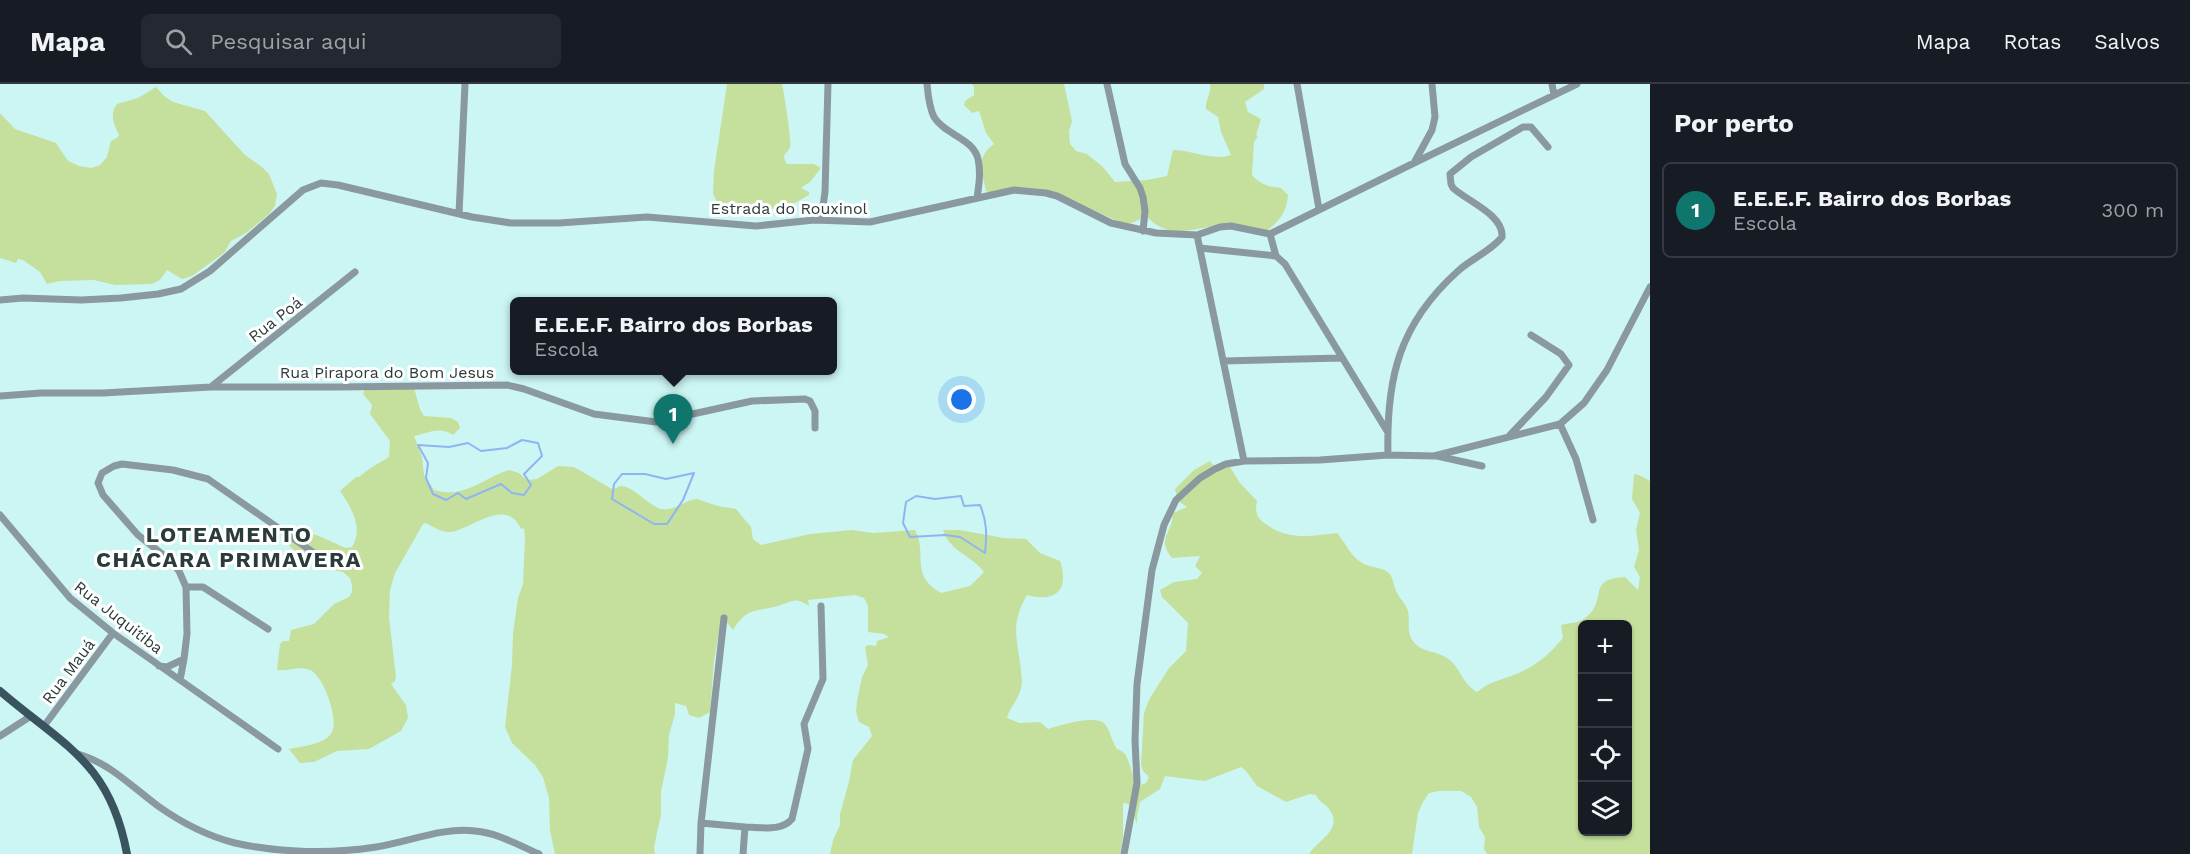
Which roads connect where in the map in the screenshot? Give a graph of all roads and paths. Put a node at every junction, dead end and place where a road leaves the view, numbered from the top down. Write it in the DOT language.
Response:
graph roads {
  1 [pos="465,84"];
  2 [pos="828,84"];
  3 [pos="927,84"];
  4 [pos="1107,84"];
  5 [pos="1297,84"];
  6 [pos="1432,84"];
  7 [pos="1552,84"];
  8 [pos="1577,84"];
  9 [pos="1554,95"];
  10 [pos="1548,147"];
  11 [pos="1414,163"];
  12 [pos="978,198"];
  13 [pos="1319,209"];
  14 [pos="459,214"];
  15 [pos="821,220"];
  16 [pos="1143,231"];
  17 [pos="1270,234"];
  18 [pos="1197,235"];
  19 [pos="1200,248"];
  20 [pos="1276,256"];
  21 [pos="355,272"];
  22 [pos="1650,287"];
  23 [pos="0,300"];
  24 [pos="1531,335"];
  25 [pos="1342,358"];
  26 [pos="1224,361"];
  27 [pos="211,387"];
  28 [pos="0,396"];
  29 [pos="1560,424"];
  30 [pos="814,428"];
  31 [pos="1387,431"];
  32 [pos="1510,436"];
  33 [pos="1388,455"];
  34 [pos="1434,456"];
  35 [pos="1244,461"];
  36 [pos="1482,466"];
  37 [pos="0,515"];
  38 [pos="1593,520"];
  39 [pos="327,562"];
  40 [pos="186,586"];
  41 [pos="821,606"];
  42 [pos="724,618"];
  43 [pos="268,629"];
  44 [pos="113,633"];
  45 [pos="184,659"];
  46 [pos="159,666"];
  47 [pos="180,680"];
  48 [pos="0,691"];
  49 [pos="31,716"];
  50 [pos="44,726"];
  51 [pos="0,736"];
  52 [pos="278,749"];
  53 [pos="78,754"];
  54 [pos="701,823"];
  55 [pos="745,827"];
  56 [pos="127,854"];
  57 [pos="539,854"];
  58 [pos="700,854"];
  59 [pos="743,854"];
  60 [pos="1124,854"];
  1 -- 14 [label="street"];
  2 -- 15 [label="street"];
  3 -- 12 [label="street"];
  4 -- 16 [label="street"];
  5 -- 13 [label="street"];
  6 -- 11 [label="street"];
  7 -- 9 [label="street"];
  8 -- 9 [label="street"];
  9 -- 11 [label="street"];
  10 -- 31 [label="street"];
  11 -- 13 [label="street"];
  12 -- 15 [label="street, Estrada do Rouxinol"];
  12 -- 16 [label="street, Estrada do Rouxinol"];
  13 -- 17 [label="street"];
  14 -- 15 [label="street, Estrada do Rouxinol"];
  14 -- 23 [label="street, Estrada do Rouxinol"];
  16 -- 18 [label="street, Estrada do Rouxinol"];
  17 -- 18 [label="street, Estrada do Rouxinol"];
  17 -- 20 [label="street"];
  18 -- 19 [label="street"];
  19 -- 20 [label="street"];
  19 -- 26 [label="street"];
  20 -- 25 [label="street"];
  21 -- 27 [label="street, Rua Poá"];
  22 -- 29 [label="street"];
  24 -- 32 [label="street"];
  25 -- 26 [label="street"];
  25 -- 31 [label="street"];
  26 -- 35 [label="street"];
  27 -- 28 [label="street, Rua Pirapora do Bom Jesus"];
  27 -- 30 [label="street, Rua Pirapora do Bom Jesus"];
  29 -- 32 [label="street"];
  29 -- 38 [label="street"];
  31 -- 33 [label="street"];
  32 -- 34 [label="street"];
  33 -- 34 [label="street"];
  33 -- 35 [label="street"];
  34 -- 36 [label="street"];
  35 -- 60 [label="street"];
  37 -- 44 [label="street, Rua Juquitiba"];
  39 -- 40 [label="street"];
  40 -- 43 [label="street"];
  40 -- 45 [label="street"];
  41 -- 55 [label="street"];
  42 -- 54 [label="street"];
  44 -- 46 [label="street, Rua Juquitiba"];
  44 -- 50 [label="street, Rua Mauá"];
  45 -- 46 [label="street"];
  45 -- 47 [label="street"];
  46 -- 47 [label="street, Rua Juquitiba"];
  47 -- 52 [label="street, Rua Juquitiba"];
  48 -- 49 [label="main road"];
  49 -- 50 [label="main road"];
  49 -- 51 [label="street"];
  50 -- 53 [label="main road"];
  53 -- 56 [label="main road"];
  53 -- 57 [label="street"];
  54 -- 55 [label="street"];
  54 -- 58 [label="street"];
  55 -- 59 [label="street"];
}
